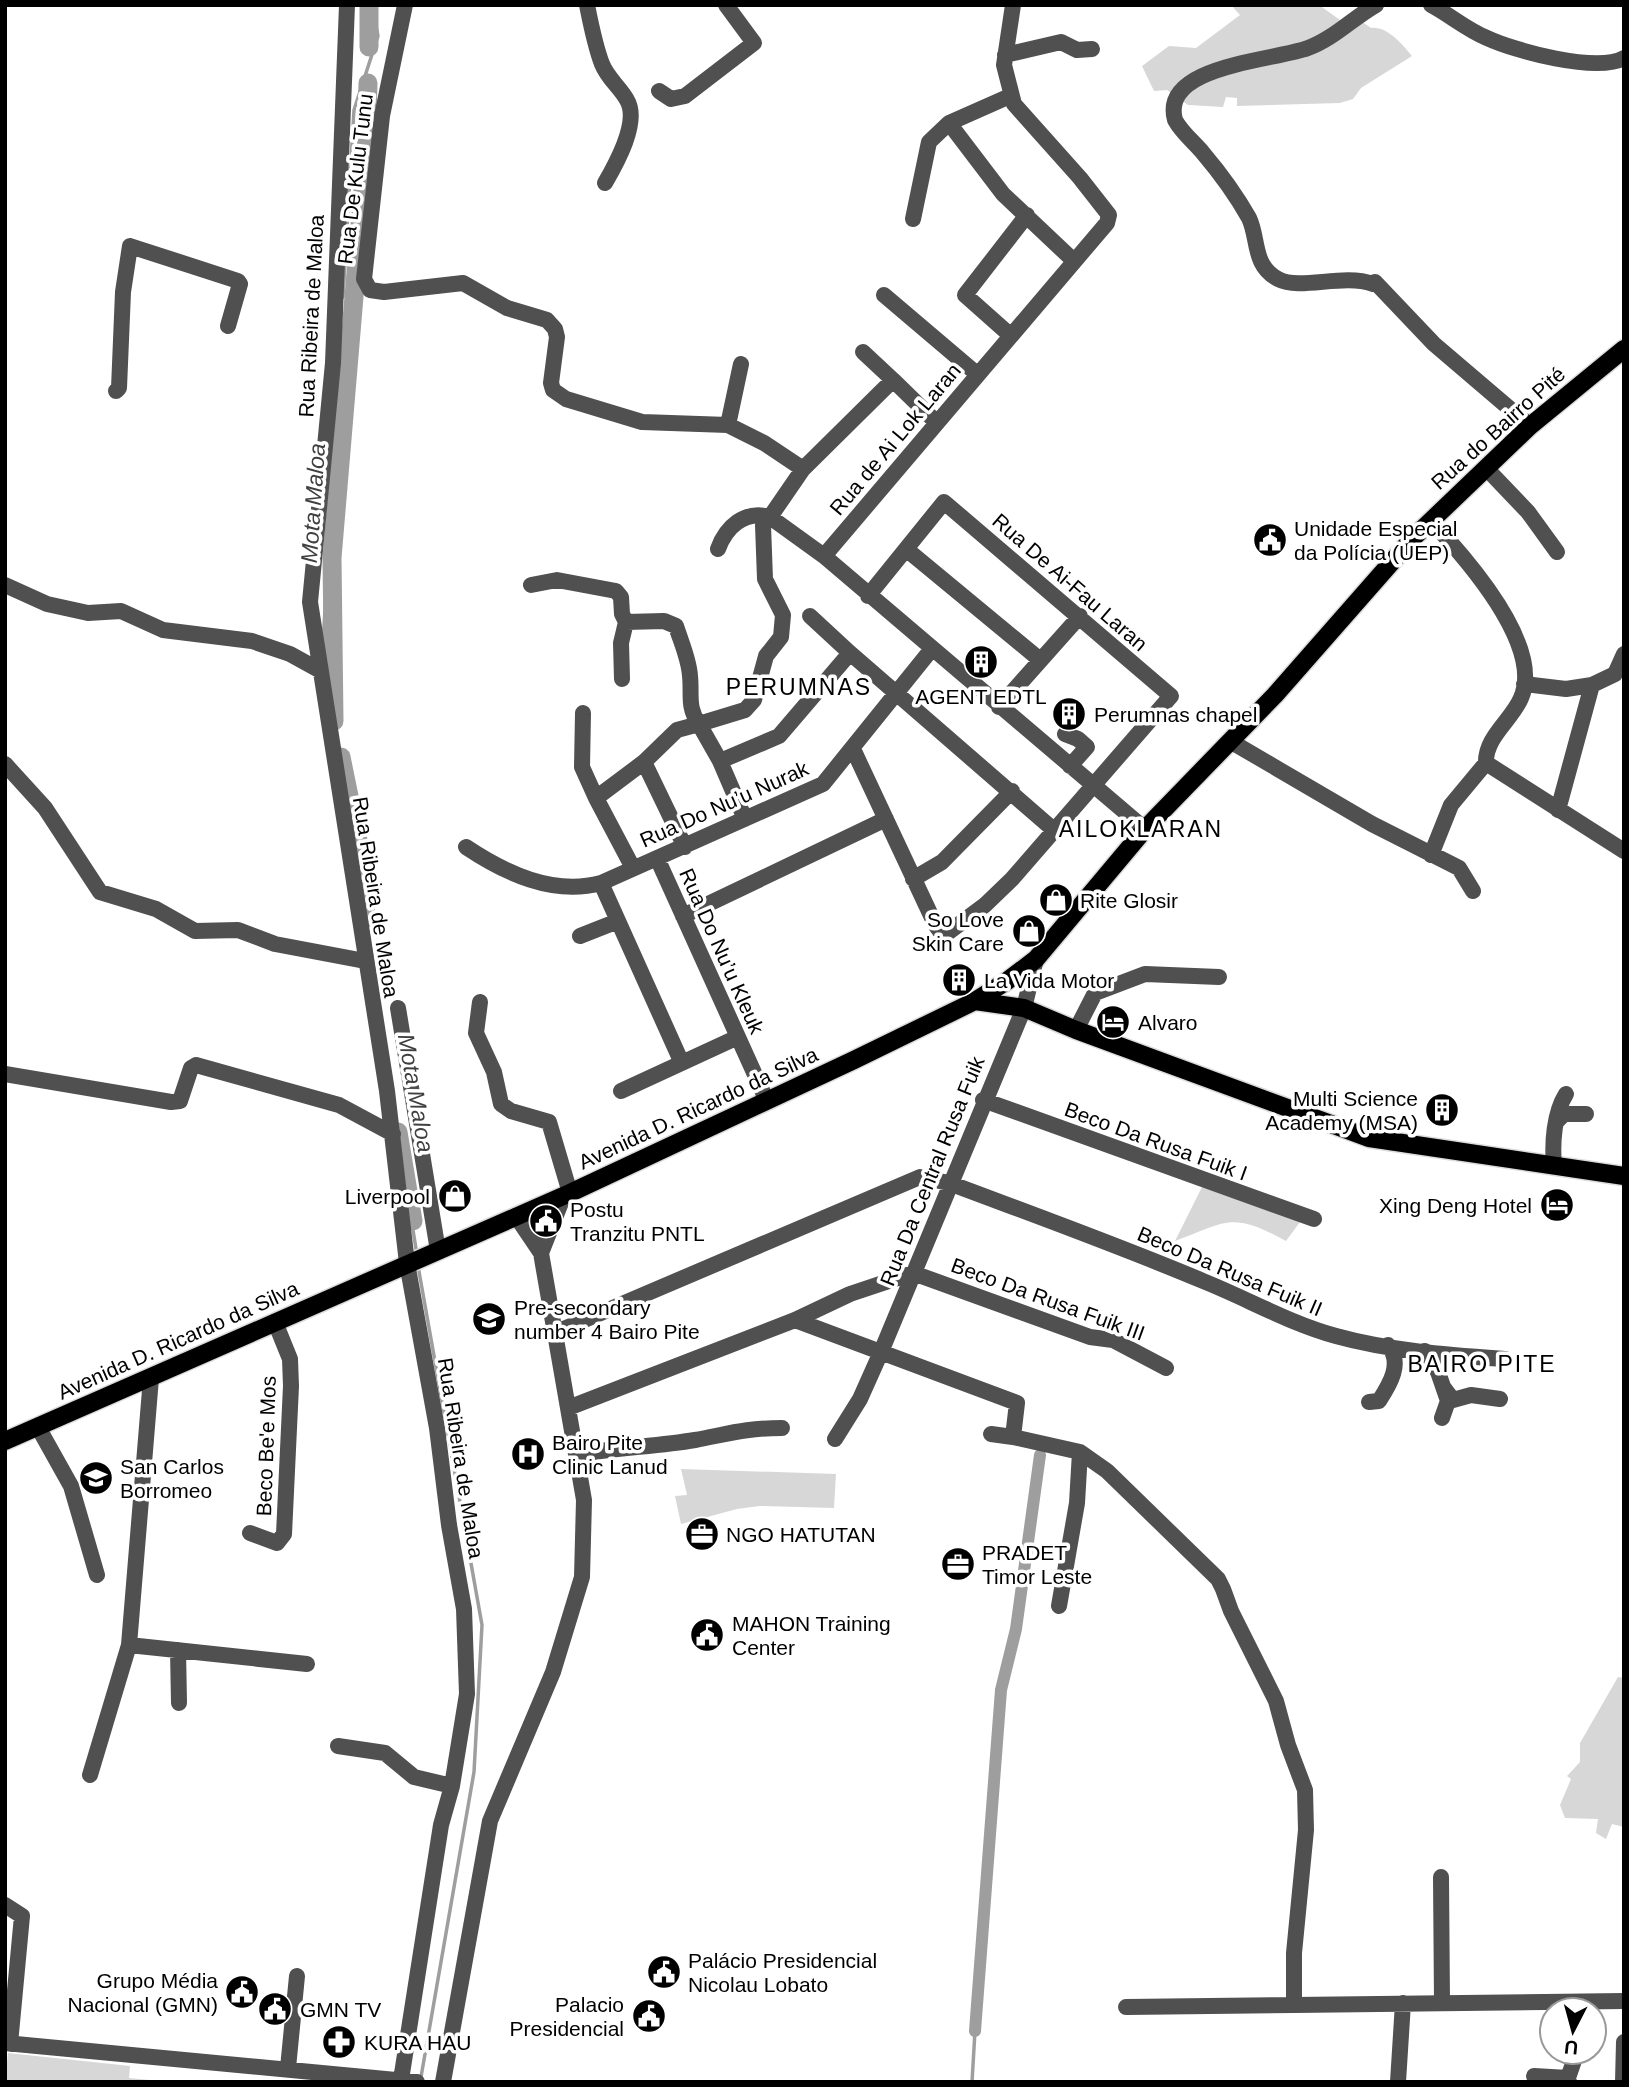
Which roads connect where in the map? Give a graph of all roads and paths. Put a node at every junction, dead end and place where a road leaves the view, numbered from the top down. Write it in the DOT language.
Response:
graph roads {
  1 [pos="346,5"];
  2 [pos="405,5"];
  3 [pos="587,5"];
  4 [pos="726,5"];
  5 [pos="1013,5"];
  6 [pos="1376,5"];
  7 [pos="1431,5"];
  8 [pos="1092,50"];
  9 [pos="1006,55"];
  10 [pos="1624,58"];
  11 [pos="659,91"];
  12 [pos="1010,96"];
  13 [pos="949,123"];
  14 [pos="605,183"];
  15 [pos="1027,215"];
  16 [pos="913,219"];
  17 [pos="1074,261"];
  18 [pos="884,295"];
  19 [pos="228,326"];
  20 [pos="1010,335"];
  21 [pos="1624,349"];
  22 [pos="863,352"];
  23 [pos="741,364"];
  24 [pos="977,374"];
  25 [pos="893,380"];
  26 [pos="116,391"];
  27 [pos="936,422"];
  28 [pos="729,425"];
  29 [pos="1530,426"];
  30 [pos="1486,468"];
  31 [pos="803,470"];
  32 [pos="770,517"];
  33 [pos="1431,521"];
  34 [pos="718,549"];
  35 [pos="906,549"];
  36 [pos="1557,552"];
  37 [pos="824,556"];
  38 [pos="5,585"];
  39 [pos="531,585"];
  40 [pos="868,596"];
  41 [pos="810,616"];
  42 [pos="1080,616"];
  43 [pos="626,622"];
  44 [pos="931,650"];
  45 [pos="850,653"];
  46 [pos="1624,654"];
  47 [pos="1039,659"];
  48 [pos="319,670"];
  49 [pos="622,679"];
  50 [pos="1524,684"];
  51 [pos="1592,685"];
  52 [pos="897,694"];
  53 [pos="999,707"];
  54 [pos="583,713"];
  55 [pos="699,724"];
  56 [pos="1065,734"];
  57 [pos="1230,741"];
  58 [pos="853,749"];
  59 [pos="720,761"];
  60 [pos="644,762"];
  61 [pos="1486,763"];
  62 [pos="5,765"];
  63 [pos="1070,766"];
  64 [pos="1093,785"];
  65 [pos="1012,791"];
  66 [pos="596,798"];
  67 [pos="1558,810"];
  68 [pos="745,819"];
  69 [pos="886,819"];
  70 [pos="1145,829"];
  71 [pos="1055,831"];
  72 [pos="685,847"];
  73 [pos="466,848"];
  74 [pos="1624,851"];
  75 [pos="1432,855"];
  76 [pos="657,858"];
  77 [pos="633,868"];
  78 [pos="914,879"];
  79 [pos="601,883"];
  80 [pos="1474,891"];
  81 [pos="683,916"];
  82 [pos="618,921"];
  83 [pos="580,936"];
  84 [pos="1036,959"];
  85 [pos="365,961"];
  86 [pos="1219,977"];
  87 [pos="975,1001"];
  88 [pos="480,1002"];
  89 [pos="398,1008"];
  90 [pos="1024,1008"];
  91 [pos="1076,1030"];
  92 [pos="738,1037"];
  93 [pos="681,1061"];
  94 [pos="5,1074"];
  95 [pos="621,1091"];
  96 [pos="1566,1094"];
  97 [pos="766,1099"];
  98 [pos="983,1100"];
  99 [pos="1586,1114"];
  100 [pos="1558,1129"];
  101 [pos="393,1134"];
  102 [pos="1554,1165"];
  103 [pos="1624,1176"];
  104 [pos="950,1184"];
  105 [pos="567,1194"];
  106 [pos="516,1216"];
  107 [pos="1314,1219"];
  108 [pos="436,1252"];
  109 [pos="541,1253"];
  110 [pos="412,1264"];
  111 [pos="913,1273"];
  112 [pos="795,1320"];
  113 [pos="275,1322"];
  114 [pos="554,1333"];
  115 [pos="1388,1345"];
  116 [pos="1420,1351"];
  117 [pos="881,1352"];
  118 [pos="1505,1359"];
  119 [pos="1395,1361"];
  120 [pos="1166,1368"];
  121 [pos="151,1378"];
  122 [pos="1442,1386"];
  123 [pos="1500,1399"];
  124 [pos="1369,1402"];
  125 [pos="568,1408"];
  126 [pos="1442,1418"];
  127 [pos="38,1427"];
  128 [pos="782,1428"];
  129 [pos="991,1434"];
  130 [pos="1013,1437"];
  131 [pos="835,1439"];
  132 [pos="5,1441"];
  133 [pos="1080,1452"];
  134 [pos="576,1455"];
  135 [pos="250,1532"];
  136 [pos="97,1575"];
  137 [pos="1059,1606"];
  138 [pos="129,1645"];
  139 [pos="178,1650"];
  140 [pos="307,1664"];
  141 [pos="179,1703"];
  142 [pos="338,1746"];
  143 [pos="90,1775"];
  144 [pos="452,1786"];
  145 [pos="1441,1877"];
  146 [pos="5,1905"];
  147 [pos="297,1976"];
  148 [pos="1624,2001"];
  149 [pos="1442,2002"];
  150 [pos="1403,2003"];
  151 [pos="1294,2005"];
  152 [pos="1126,2007"];
  153 [pos="1624,2042"];
  154 [pos="7,2043"];
  155 [pos="288,2068"];
  156 [pos="1534,2076"];
  157 [pos="371,2079"];
  158 [pos="1569,2080"];
  159 [pos="411,2081"];
  160 [pos="443,2082"];
  161 [pos="1398,2082"];
  162 [pos="1623,2082"];
  1 -- 48 [label="street, Rua Ribeira de Maloa"];
  2 -- 28 [label="street, Rua De Kulu Tunu"];
  3 -- 14 [label="street"];
  4 -- 11 [label="street"];
  5 -- 9 [label="street, Rua de Ai Lok Laran"];
  6 -- 29 [label="street"];
  7 -- 10 [label="street"];
  8 -- 9 [label="street"];
  9 -- 12 [label="street, Rua de Ai Lok Laran"];
  12 -- 13 [label="street"];
  12 -- 17 [label="street, Rua de Ai Lok Laran"];
  13 -- 15 [label="street"];
  13 -- 16 [label="street"];
  15 -- 17 [label="street"];
  15 -- 20 [label="street"];
  17 -- 20 [label="street, Rua de Ai Lok Laran"];
  18 -- 24 [label="street"];
  19 -- 26 [label="street"];
  20 -- 24 [label="street, Rua de Ai Lok Laran"];
  21 -- 29 [label="main road, Rua do Bairro Pité"];
  22 -- 25 [label="street"];
  23 -- 28 [label="street"];
  24 -- 27 [label="street, Rua de Ai Lok Laran"];
  25 -- 27 [label="street"];
  25 -- 31 [label="street"];
  27 -- 37 [label="street, Rua de Ai Lok Laran"];
  28 -- 31 [label="street, Rua De Kulu Tunu"];
  29 -- 30 [label="main road, Rua do Bairro Pité"];
  30 -- 33 [label="main road, Rua do Bairro Pité"];
  30 -- 36 [label="street"];
  31 -- 32 [label="street"];
  32 -- 34 [label="street"];
  32 -- 37 [label="street"];
  32 -- 55 [label="street"];
  33 -- 50 [label="street"];
  33 -- 57 [label="main road, Rua do Bairro Pité"];
  35 -- 40 [label="street, Rua De Ai-Fau Laran"];
  35 -- 42 [label="street, Rua De Ai-Fau Laran"];
  35 -- 47 [label="street"];
  37 -- 40 [label="street"];
  38 -- 48 [label="street"];
  39 -- 43 [label="street"];
  40 -- 44 [label="street"];
  41 -- 45 [label="street"];
  42 -- 47 [label="street"];
  42 -- 64 [label="street, Rua De Ai-Fau Laran"];
  43 -- 49 [label="street"];
  43 -- 55 [label="street"];
  44 -- 52 [label="street, Rua Do Nu’u Nurak"];
  44 -- 53 [label="street"];
  45 -- 52 [label="street"];
  45 -- 59 [label="street"];
  46 -- 51 [label="street"];
  47 -- 53 [label="street"];
  48 -- 85 [label="street, Rua Ribeira de Maloa"];
  50 -- 51 [label="street"];
  50 -- 61 [label="street"];
  51 -- 67 [label="street"];
  52 -- 58 [label="street, Rua Do Nu’u Nurak"];
  52 -- 65 [label="street"];
  53 -- 63 [label="street"];
  54 -- 66 [label="street"];
  55 -- 59 [label="street"];
  55 -- 60 [label="street"];
  56 -- 63 [label="street"];
  57 -- 70 [label="main road, Rua do Bairro Pité"];
  57 -- 75 [label="street"];
  58 -- 68 [label="street, Rua Do Nu’u Nurak"];
  58 -- 69 [label="street"];
  59 -- 68 [label="street"];
  60 -- 66 [label="street"];
  60 -- 72 [label="street"];
  61 -- 67 [label="street"];
  61 -- 75 [label="street"];
  62 -- 85 [label="street"];
  63 -- 64 [label="street"];
  64 -- 70 [label="street"];
  64 -- 71 [label="street"];
  65 -- 71 [label="street"];
  65 -- 78 [label="street"];
  66 -- 77 [label="street"];
  67 -- 74 [label="street"];
  68 -- 72 [label="street, Rua Do Nu’u Nurak"];
  69 -- 78 [label="street"];
  69 -- 81 [label="street"];
  70 -- 84 [label="main road, Rua do Bairro Pité"];
  71 -- 78 [label="street"];
  72 -- 76 [label="street, Rua Do Nu’u Nurak"];
  73 -- 79 [label="street"];
  75 -- 80 [label="street"];
  76 -- 77 [label="street, Rua Do Nu’u Nurak"];
  76 -- 81 [label="street, Rua Do Nu’u Kleuk"];
  77 -- 79 [label="street, Rua Do Nu’u Nurak"];
  79 -- 82 [label="street"];
  81 -- 92 [label="street, Rua Do Nu’u Kleuk"];
  82 -- 83 [label="street"];
  82 -- 93 [label="street"];
  84 -- 87 [label="main road, Rua do Bairro Pité"];
  84 -- 90 [label="street, Rua Da Central Rusa Fuik"];
  85 -- 101 [label="street, Rua Ribeira de Maloa"];
  86 -- 91 [label="street"];
  87 -- 90 [label="main road"];
  87 -- 97 [label="main road, Avenida D. Ricardo da Silva"];
  88 -- 105 [label="street"];
  89 -- 108 [label="street"];
  90 -- 91 [label="main road"];
  90 -- 98 [label="street, Rua Da Central Rusa Fuik"];
  91 -- 102 [label="main road"];
  92 -- 93 [label="street"];
  92 -- 97 [label="street, Rua Do Nu’u Kleuk"];
  93 -- 95 [label="street"];
  94 -- 101 [label="street"];
  96 -- 100 [label="street"];
  97 -- 105 [label="main road, Avenida D. Ricardo da Silva"];
  98 -- 104 [label="street, Rua Da Central Rusa Fuik"];
  98 -- 107 [label="street, Beco Da Rusa Fuik I"];
  99 -- 100 [label="street"];
  100 -- 102 [label="street"];
  101 -- 110 [label="street, Rua Ribeira de Maloa"];
  102 -- 103 [label="main road"];
  104 -- 111 [label="street, Rua Da Central Rusa Fuik"];
  104 -- 114 [label="street, Beco Da Rusa Fuik II"];
  104 -- 115 [label="street, Beco Da Rusa Fuik II"];
  105 -- 106 [label="main road, Avenida D. Ricardo da Silva"];
  105 -- 109 [label="street"];
  106 -- 108 [label="main road, Avenida D. Ricardo da Silva"];
  106 -- 109 [label="street"];
  108 -- 110 [label="main road, Avenida D. Ricardo da Silva"];
  109 -- 114 [label="street"];
  110 -- 113 [label="main road, Avenida D. Ricardo da Silva"];
  110 -- 144 [label="street, Rua Ribeira de Maloa"];
  111 -- 112 [label="street"];
  111 -- 117 [label="street, Rua Da Central Rusa Fuik"];
  111 -- 120 [label="street, Beco Da Rusa Fuik III"];
  112 -- 117 [label="street"];
  112 -- 125 [label="street"];
  113 -- 121 [label="main road, Avenida D. Ricardo da Silva"];
  113 -- 135 [label="street, Beco Be'e Mos"];
  114 -- 125 [label="street"];
  115 -- 116 [label="street, Beco Da Rusa Fuik II"];
  115 -- 119 [label="street"];
  116 -- 118 [label="street, Beco Da Rusa Fuik II"];
  116 -- 119 [label="street"];
  116 -- 122 [label="street"];
  117 -- 130 [label="street"];
  117 -- 131 [label="street, Rua Da Central Rusa Fuik"];
  119 -- 124 [label="street"];
  121 -- 127 [label="main road, Avenida D. Ricardo da Silva"];
  121 -- 138 [label="street"];
  122 -- 123 [label="street"];
  122 -- 126 [label="street"];
  125 -- 134 [label="street"];
  127 -- 132 [label="main road, Avenida D. Ricardo da Silva"];
  127 -- 136 [label="street"];
  128 -- 134 [label="street"];
  129 -- 130 [label="street"];
  130 -- 133 [label="street"];
  133 -- 137 [label="street"];
  133 -- 151 [label="street"];
  134 -- 160 [label="street"];
  138 -- 139 [label="street"];
  138 -- 143 [label="street"];
  139 -- 140 [label="street"];
  139 -- 141 [label="street"];
  142 -- 144 [label="street"];
  144 -- 159 [label="street, Rua Ribeira de Maloa"];
  145 -- 149 [label="street"];
  146 -- 154 [label="street"];
  147 -- 155 [label="street"];
  148 -- 149 [label="street"];
  149 -- 150 [label="street"];
  150 -- 151 [label="street"];
  150 -- 161 [label="street"];
  151 -- 152 [label="street"];
  153 -- 162 [label="street"];
  154 -- 155 [label="street"];
  155 -- 157 [label="street"];
  156 -- 158 [label="street"];
  157 -- 159 [label="street"];
}
